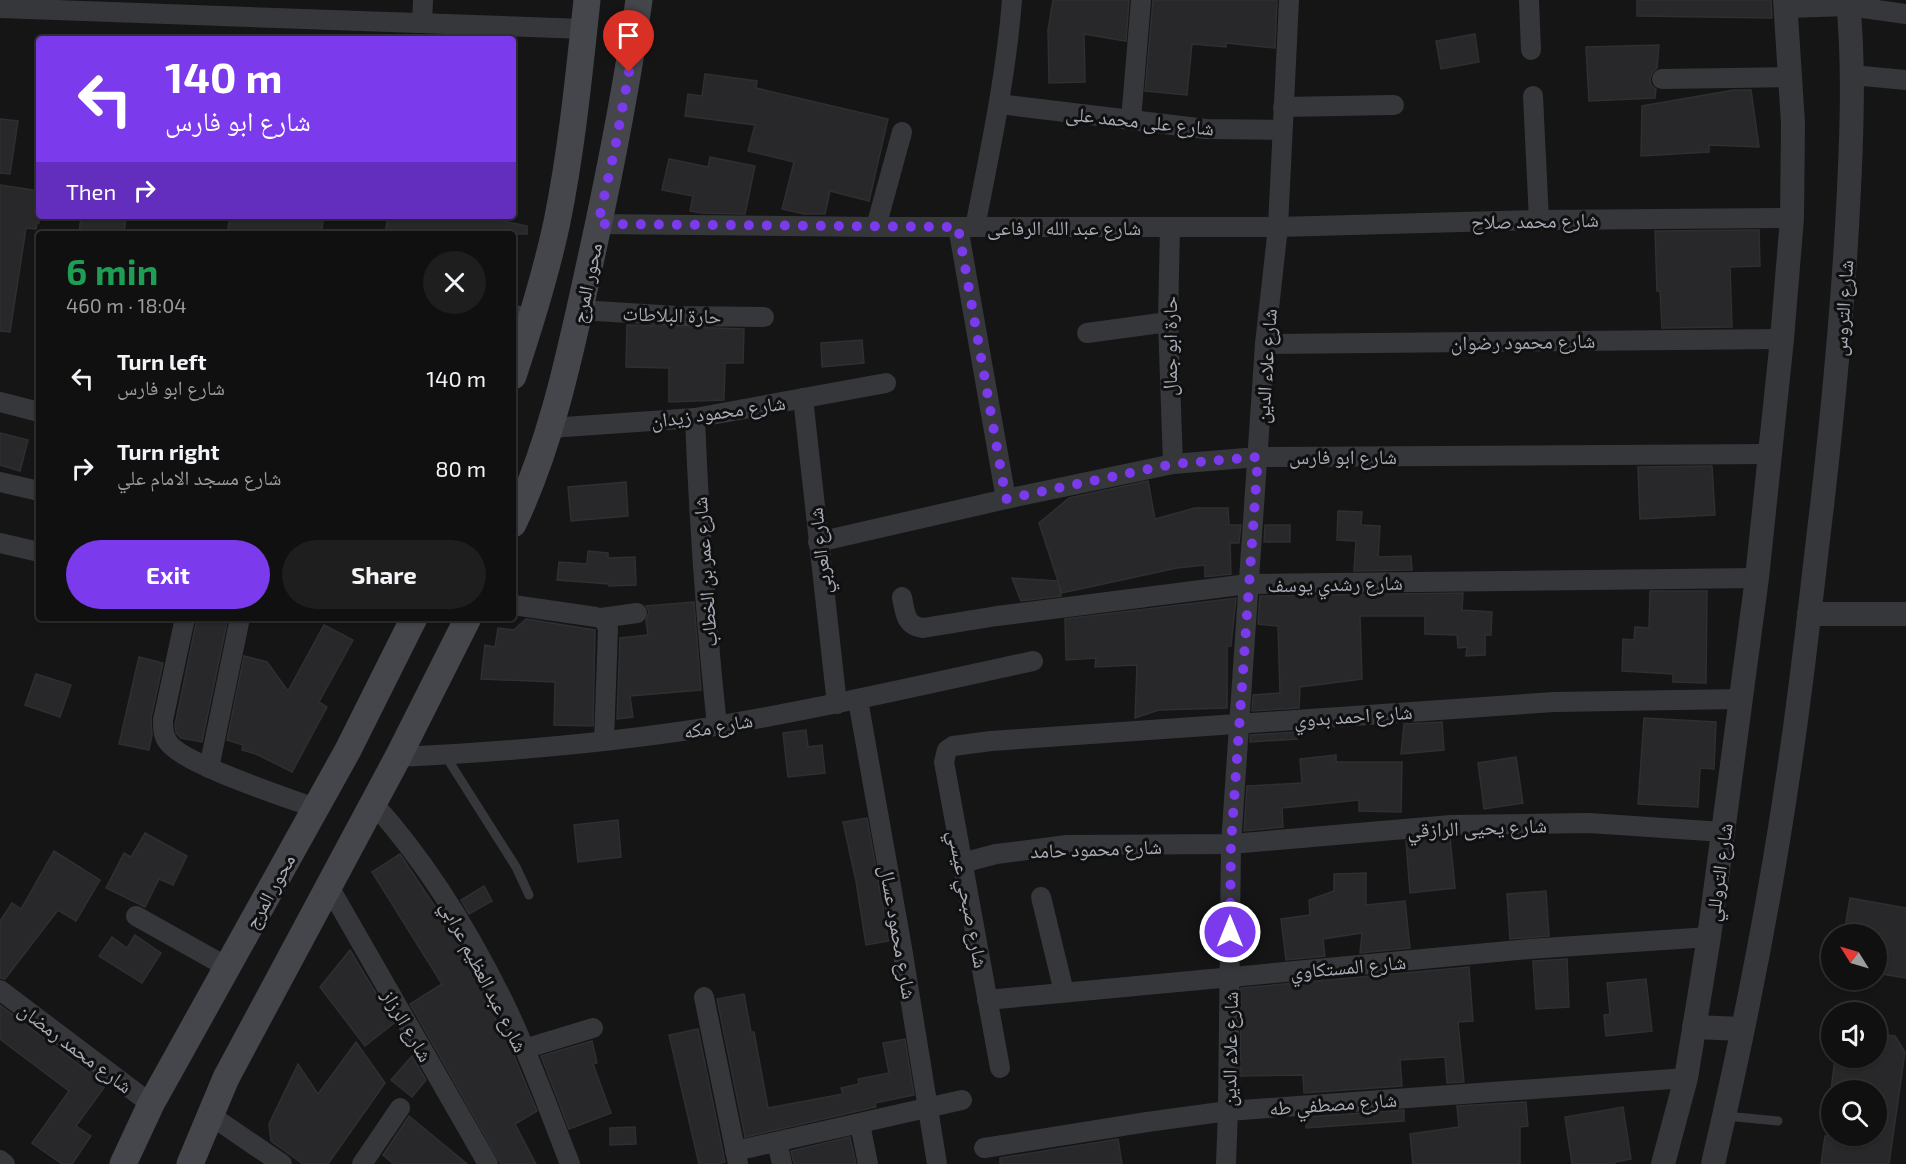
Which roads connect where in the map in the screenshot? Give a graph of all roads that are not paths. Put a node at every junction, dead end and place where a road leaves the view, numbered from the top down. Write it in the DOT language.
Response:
graph roads {
  1 [pos="423,0"];
  2 [pos="587,0"];
  3 [pos="639,0"];
  4 [pos="1012,0"];
  5 [pos="1141,0"];
  6 [pos="1289,0"];
  7 [pos="1529,0"];
  8 [pos="1849,3"];
  9 [pos="1786,4"];
  10 [pos="0,8"];
  11 [pos="1906,14"];
  12 [pos="422,23"];
  13 [pos="584,29"];
  14 [pos="1531,50"];
  15 [pos="1852,75"];
  16 [pos="1790,76"];
  17 [pos="1662,79"];
  18 [pos="1906,80"];
  19 [pos="1533,96"];
  20 [pos="999,104"];
  21 [pos="1394,105"];
  22 [pos="1283,107"];
  23 [pos="1131,120"];
  24 [pos="1282,130"];
  25 [pos="902,132"];
  26 [pos="1792,218"];
  27 [pos="1539,220"];
  28 [pos="598,224"];
  29 [pos="876,227"];
  30 [pos="966,227"];
  31 [pos="1170,227"];
  32 [pos="1278,227"];
  33 [pos="580,310"];
  34 [pos="523,316"];
  35 [pos="764,317"];
  36 [pos="1168,322"];
  37 [pos="1087,333"];
  38 [pos="1782,339"];
  39 [pos="1265,344"];
  40 [pos="516,357"];
  41 [pos="885,383"];
  42 [pos="802,398"];
  43 [pos="0,402"];
  44 [pos="36,411"];
  45 [pos="695,418"];
  46 [pos="550,428"];
  47 [pos="1770,454"];
  48 [pos="1258,457"];
  49 [pos="1173,464"];
  50 [pos="0,482"];
  51 [pos="36,490"];
  52 [pos="1006,499"];
  53 [pos="516,516"];
  54 [pos="818,542"];
  55 [pos="0,543"];
  56 [pos="36,551"];
  57 [pos="1757,578"];
  58 [pos="1248,584"];
  59 [pos="902,597"];
  60 [pos="516,605"];
  61 [pos="637,614"];
  62 [pos="1809,614"];
  63 [pos="1906,614"];
  64 [pos="601,618"];
  65 [pos="184,621"];
  66 [pos="239,621"];
  67 [pos="413,621"];
  68 [pos="466,621"];
  69 [pos="1033,661"];
  70 [pos="1741,699"];
  71 [pos="858,700"];
  72 [pos="837,704"];
  73 [pos="1238,724"];
  74 [pos="717,726"];
  75 [pos="604,741"];
  76 [pos="965,745"];
  77 [pos="445,755"];
  78 [pos="398,757"];
  79 [pos="209,768"];
  80 [pos="373,804"];
  81 [pos="315,808"];
  82 [pos="1723,832"];
  83 [pos="1231,844"];
  84 [pos="962,862"];
  85 [pos="328,885"];
  86 [pos="529,895"];
  87 [pos="1041,897"];
  88 [pos="136,916"];
  89 [pos="1709,937"];
  90 [pos="227,967"];
  91 [pos="1230,976"];
  92 [pos="0,990"];
  93 [pos="1064,992"];
  94 [pos="704,997"];
  95 [pos="987,999"];
  96 [pos="1694,1027"];
  97 [pos="593,1028"];
  98 [pos="1742,1029"];
  99 [pos="524,1049"];
  100 [pos="1000,1068"];
  101 [pos="1686,1078"];
  102 [pos="962,1100"];
  103 [pos="151,1104"];
  104 [pos="927,1107"];
  105 [pos="400,1108"];
  106 [pos="1228,1111"];
  107 [pos="210,1115"];
  108 [pos="1724,1116"];
  109 [pos="1778,1121"];
  110 [pos="860,1124"];
  111 [pos="777,1142"];
  112 [pos="984,1148"];
  113 [pos="736,1158"];
  114 [pos="0,1160"];
  115 [pos="5,1164"];
  116 [pos="123,1164"];
  117 [pos="190,1164"];
  118 [pos="282,1164"];
  119 [pos="362,1164"];
  120 [pos="488,1164"];
  121 [pos="570,1164"];
  122 [pos="782,1164"];
  123 [pos="868,1164"];
  124 [pos="937,1164"];
  125 [pos="1226,1164"];
  126 [pos="1663,1164"];
  127 [pos="1713,1164"];
  1 -- 12 [label="street"];
  2 -- 13 [label="main road"];
  3 -- 28 [label="main road, محور المرج"];
  4 -- 20 [label="street"];
  5 -- 23 [label="street"];
  6 -- 22 [label="street, شارع علاء الدين"];
  7 -- 14 [label="street"];
  8 -- 9 [label="street"];
  8 -- 11 [label="street"];
  8 -- 15 [label="street, شارع التروس"];
  9 -- 16 [label="street"];
  10 -- 12 [label="street"];
  12 -- 13 [label="street"];
  13 -- 34 [label="main road"];
  15 -- 18 [label="street"];
  15 -- 62 [label="street, شارع التروس"];
  16 -- 17 [label="street"];
  16 -- 26 [label="street"];
  19 -- 27 [label="street"];
  20 -- 23 [label="street, شارع على محمد على"];
  20 -- 30 [label="street"];
  21 -- 22 [label="street"];
  22 -- 24 [label="street, شارع علاء الدين"];
  23 -- 24 [label="street, شارع على محمد على"];
  24 -- 32 [label="street, شارع علاء الدين"];
  25 -- 29 [label="street"];
  26 -- 27 [label="street, شارع محمد صلاح"];
  26 -- 38 [label="street"];
  27 -- 32 [label="street, شارع محمد صلاح"];
  28 -- 29 [label="street, شارع عبد الله الرفاعى"];
  28 -- 33 [label="main road, محور المرج"];
  29 -- 30 [label="street, شارع عبد الله الرفاعى"];
  30 -- 31 [label="street, شارع عبد الله الرفاعى"];
  30 -- 52 [label="street"];
  31 -- 32 [label="street, شارع عبد الله الرفاعى"];
  31 -- 36 [label="street, حارة ابو جمال"];
  32 -- 39 [label="street, شارع علاء الدين"];
  33 -- 35 [label="street, حارة البلاطات"];
  33 -- 46 [label="main road, محور المرج"];
  34 -- 40 [label="main road"];
  36 -- 37 [label="street"];
  36 -- 49 [label="street, حارة ابو جمال"];
  38 -- 39 [label="street, شارع محمود رضوان"];
  38 -- 47 [label="street"];
  39 -- 48 [label="street, شارع علاء الدين"];
  41 -- 42 [label="street, شارع محمود زيدان"];
  42 -- 45 [label="street, شارع محمود زيدان"];
  42 -- 54 [label="street, شارع العربي"];
  43 -- 44 [label="street"];
  45 -- 46 [label="street, شارع محمود زيدان"];
  45 -- 74 [label="street, شارع عمر بن الخطاب"];
  46 -- 53 [label="main road, محور المرج"];
  47 -- 48 [label="street, شارع ابو فارس"];
  47 -- 57 [label="street"];
  48 -- 49 [label="street, شارع ابو فارس"];
  48 -- 58 [label="street, شارع علاء الدين"];
  49 -- 52 [label="street, شارع ابو فارس"];
  50 -- 51 [label="street"];
  52 -- 54 [label="street, شارع ابو فارس"];
  54 -- 72 [label="street, شارع العربي"];
  55 -- 56 [label="street"];
  57 -- 58 [label="street, شارع رشدي يوسف"];
  57 -- 70 [label="street, شارع التروللي"];
  58 -- 59 [label="street, شارع رشدي يوسف"];
  58 -- 73 [label="street, شارع علاء الدين"];
  60 -- 64 [label="street"];
  61 -- 64 [label="street"];
  62 -- 63 [label="street"];
  62 -- 98 [label="street"];
  64 -- 75 [label="street"];
  65 -- 79 [label="street"];
  66 -- 79 [label="street"];
  67 -- 81 [label="main road, محور المرج"];
  68 -- 78 [label="main road"];
  69 -- 71 [label="street, شارع مكه"];
  70 -- 73 [label="street, شارع احمد بدوي"];
  70 -- 82 [label="street, شارع التروللي"];
  71 -- 72 [label="street, شارع مكه"];
  71 -- 104 [label="street, شارع محمود عسال"];
  72 -- 74 [label="street, شارع مكه"];
  73 -- 76 [label="street, شارع احمد بدوي"];
  73 -- 83 [label="street, شارع علاء الدين"];
  74 -- 75 [label="street, شارع مكه"];
  75 -- 77 [label="street, شارع مكه"];
  76 -- 84 [label="street, شارع صبحي عيسي"];
  77 -- 78 [label="street, شارع مكه"];
  77 -- 86 [label="lane"];
  78 -- 80 [label="main road"];
  79 -- 81 [label="street"];
  80 -- 85 [label="main road"];
  80 -- 99 [label="street, شارع عبد العظيم عرابي"];
  81 -- 90 [label="main road, محور المرج"];
  82 -- 83 [label="street, شارع يحيى الرازقي"];
  82 -- 89 [label="street, شارع التروللي"];
  83 -- 84 [label="street, شارع محمود حامد"];
  83 -- 91 [label="street, شارع علاء الدين"];
  84 -- 95 [label="street, شارع صبحي عيسي"];
  85 -- 107 [label="main road"];
  85 -- 120 [label="street, شارع الرزاز"];
  87 -- 93 [label="street"];
  88 -- 90 [label="street"];
  89 -- 91 [label="street, شارع المستكاوي"];
  89 -- 96 [label="street, شارع التروللي"];
  90 -- 103 [label="main road, محور المرج"];
  91 -- 93 [label="street, شارع المستكاوي"];
  91 -- 106 [label="street, شارع علاء الدين"];
  92 -- 103 [label="street, شارع محمد رمضان"];
  93 -- 95 [label="street, شارع المستكاوي"];
  94 -- 113 [label="street"];
  95 -- 100 [label="street, شارع صبحي عيسي"];
  96 -- 98 [label="street"];
  96 -- 101 [label="street, شارع التروللي"];
  97 -- 99 [label="street"];
  98 -- 108 [label="street"];
  99 -- 121 [label="street, شارع عبد العظيم عرابي"];
  101 -- 106 [label="street, شارع مصطفي طه"];
  101 -- 126 [label="street, شارع التروللي"];
  102 -- 104 [label="street"];
  103 -- 116 [label="main road, محور المرج"];
  104 -- 110 [label="street"];
  104 -- 124 [label="street, شارع محمود عسال"];
  105 -- 119 [label="street"];
  106 -- 112 [label="street, شارع مصطفي طه"];
  106 -- 125 [label="street, شارع علاء الدين"];
  107 -- 117 [label="main road"];
  107 -- 118 [label="street"];
  108 -- 109 [label="lane"];
  108 -- 127 [label="street"];
  110 -- 111 [label="street"];
  110 -- 123 [label="street"];
  111 -- 113 [label="street"];
  111 -- 122 [label="street"];
  114 -- 115 [label="street"];
}
